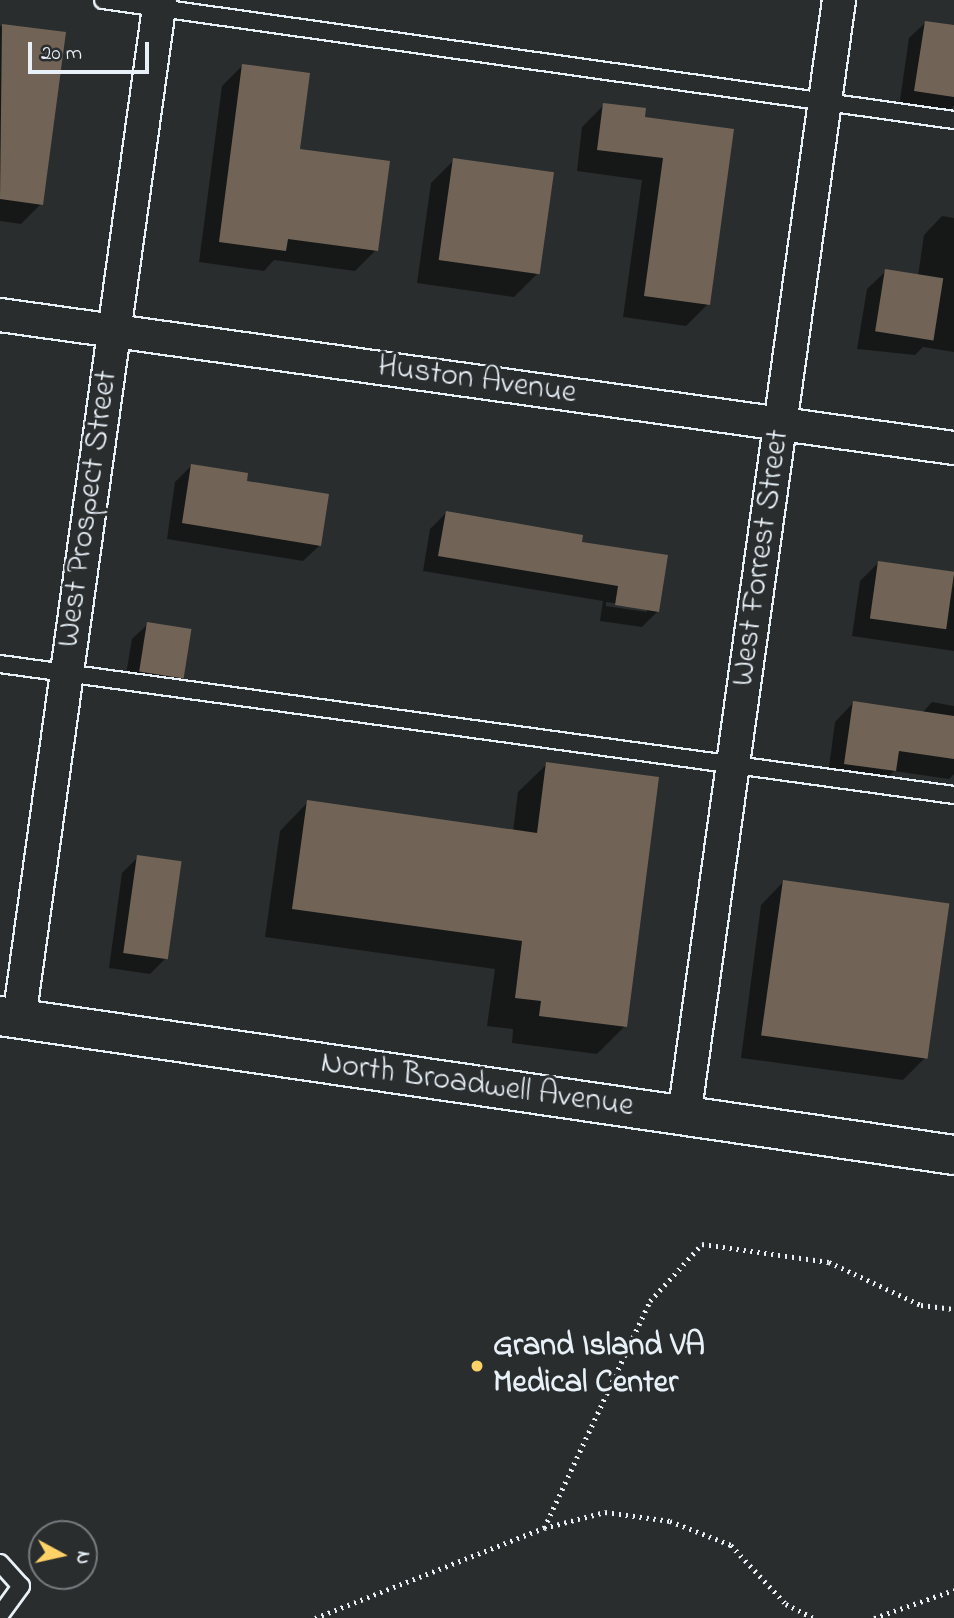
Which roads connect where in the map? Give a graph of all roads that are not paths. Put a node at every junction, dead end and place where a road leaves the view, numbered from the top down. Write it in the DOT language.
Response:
graph roads {
  1 [pos="103,0"];
  2 [pos="839,0"];
  3 [pos="160,4"];
  4 [pos="825,101"];
  5 [pos="954,120"];
  6 [pos="0,315"];
  7 [pos="114,331"];
  8 [pos="780,424"];
  9 [pos="954,448"];
  10 [pos="0,664"];
  11 [pos="66,674"];
  12 [pos="733,765"];
  13 [pos="954,795"];
  14 [pos="10,1018"];
  15 [pos="684,1116"];
  16 [pos="954,1155"];
  17 [pos="0,1563"];
  18 [pos="0,1615"];
  1 -- 3 [label="lane"];
  2 -- 4 [label="street, West Forrest Street"];
  3 -- 4 [label="lane"];
  3 -- 7 [label="street, West Prospect Street"];
  4 -- 5 [label="lane"];
  4 -- 8 [label="street, West Forrest Street"];
  6 -- 7 [label="street, Huston Avenue"];
  7 -- 8 [label="street, Huston Avenue"];
  7 -- 11 [label="street, West Prospect Street"];
  8 -- 9 [label="street, Huston Avenue"];
  8 -- 12 [label="street, West Forrest Street"];
  10 -- 11 [label="lane"];
  11 -- 12 [label="lane"];
  11 -- 14 [label="street, West Prospect Street"];
  12 -- 13 [label="lane"];
  12 -- 15 [label="street, West Forrest Street"];
  14 -- 15 [label="main road, North Broadwell Avenue"];
  15 -- 16 [label="main road, North Broadwell Avenue"];
  17 -- 18 [label="lane"];
}
